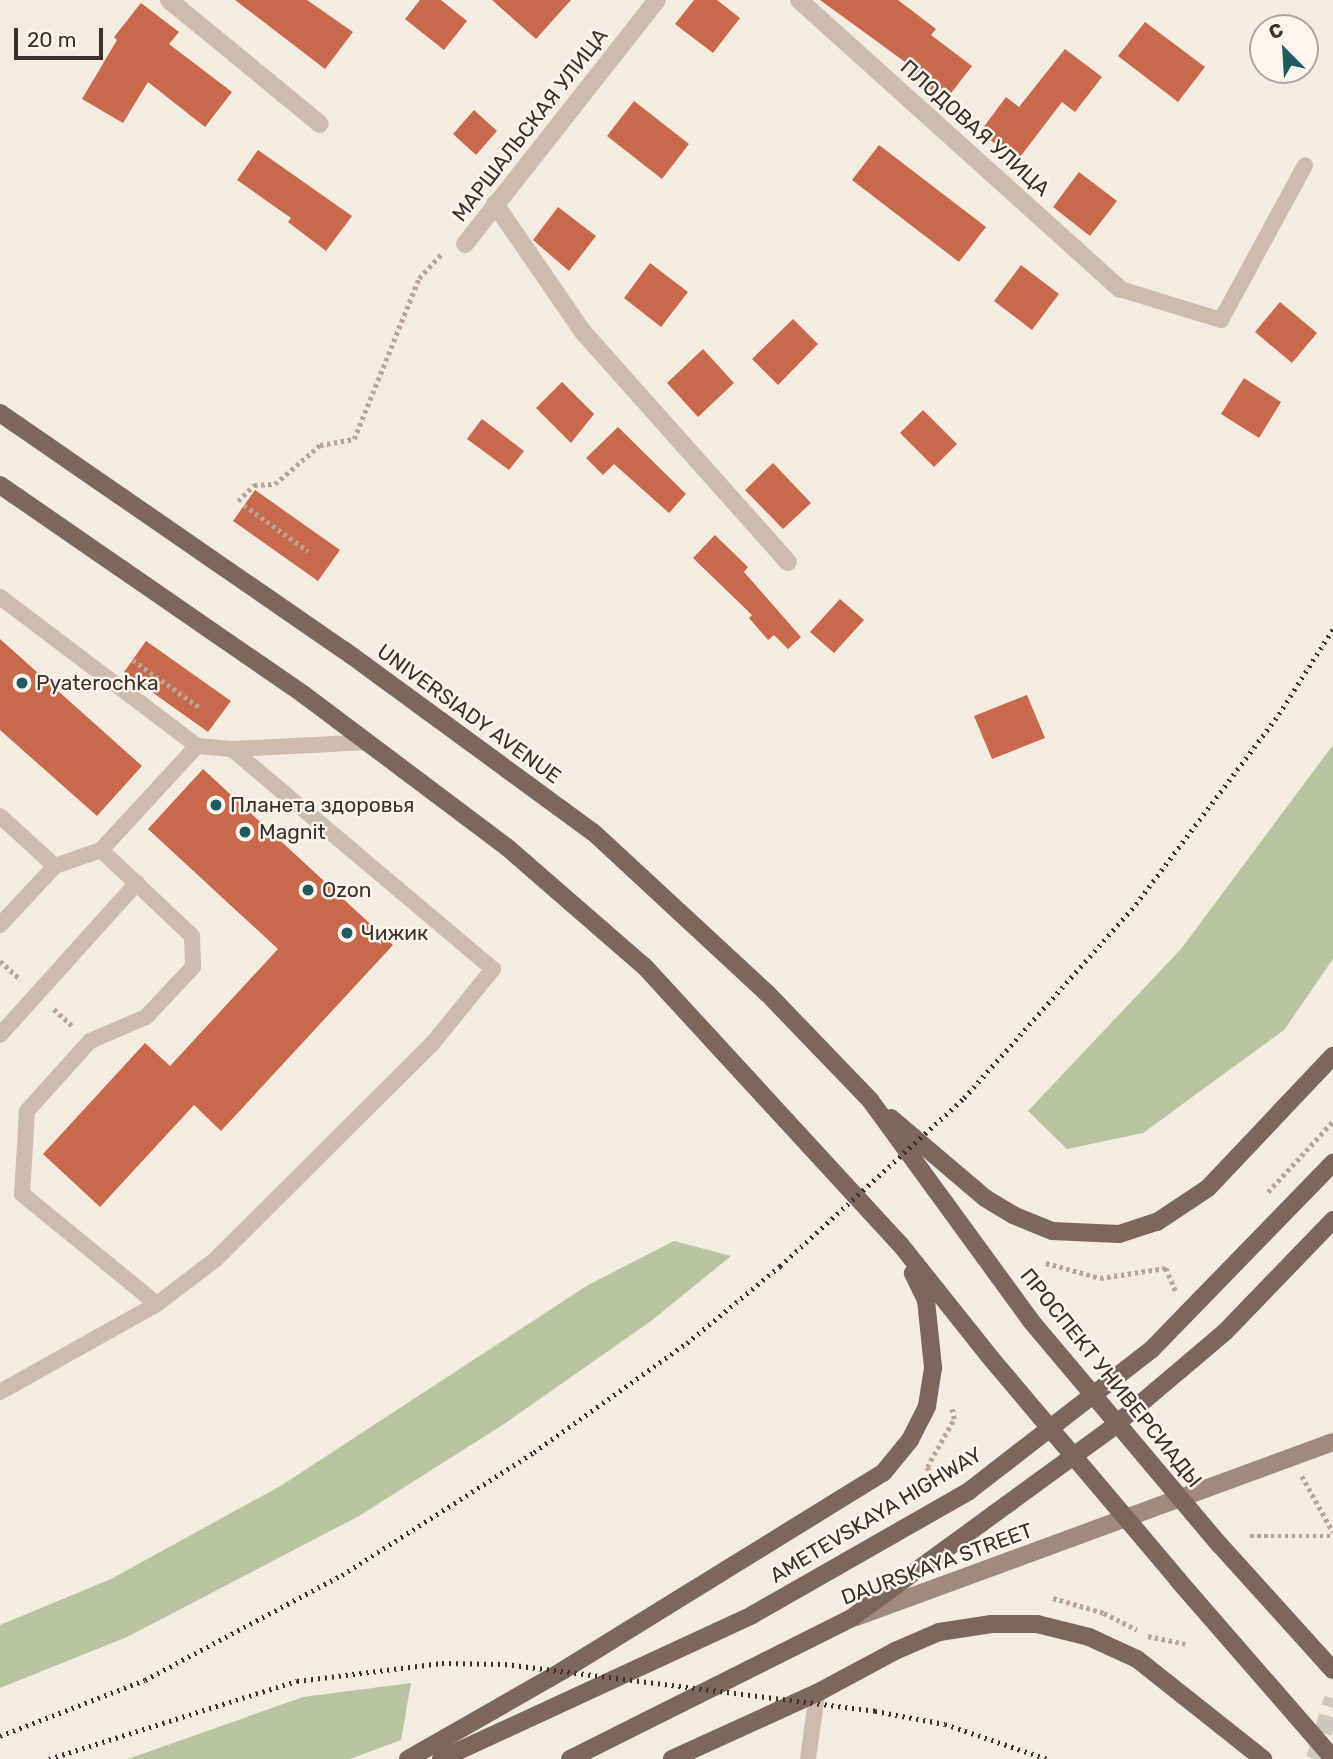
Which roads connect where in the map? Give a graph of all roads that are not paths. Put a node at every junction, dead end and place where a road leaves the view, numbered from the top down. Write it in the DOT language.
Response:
graph roads {
  1 [pos="169,0"];
  2 [pos="657,0"];
  3 [pos="799,0"];
  4 [pos="320,124"];
  5 [pos="1305,165"];
  6 [pos="495,204"];
  7 [pos="465,244"];
  8 [pos="1120,289"];
  9 [pos="0,413"];
  10 [pos="0,485"];
  11 [pos="788,562"];
  12 [pos="0,597"];
  13 [pos="368,742"];
  14 [pos="197,746"];
  15 [pos="232,749"];
  16 [pos="0,816"];
  17 [pos="101,850"];
  18 [pos="55,866"];
  19 [pos="136,883"];
  20 [pos="0,925"];
  21 [pos="0,1035"];
  22 [pos="1333,1056"];
  23 [pos="870,1100"];
  24 [pos="1333,1163"];
  25 [pos="1333,1220"];
  26 [pos="900,1244"];
  27 [pos="158,1304"];
  28 [pos="3,1386"];
  29 [pos="1333,1442"];
  30 [pos="849,1619"];
  31 [pos="1333,1670"];
  32 [pos="817,1693"];
  33 [pos="1333,1758"];
  34 [pos="408,1759"];
  35 [pos="441,1759"];
  36 [pos="570,1759"];
  37 [pos="672,1759"];
  38 [pos="808,1759"];
  39 [pos="1263,1759"];
  1 -- 4 [label="street"];
  2 -- 6 [label="street, МАРШАЛЬСКАЯ УЛИЦА"];
  3 -- 8 [label="street, ПЛОДОВАЯ УЛИЦА"];
  5 -- 8 [label="lane"];
  6 -- 7 [label="street, МАРШАЛЬСКАЯ УЛИЦА"];
  6 -- 11 [label="street"];
  9 -- 23 [label="main road, UNIVERSIADY AVENUE"];
  10 -- 13 [label="main road"];
  12 -- 14 [label="lane"];
  13 -- 15 [label="lane"];
  13 -- 26 [label="main road"];
  14 -- 15 [label="lane"];
  14 -- 17 [label="lane"];
  15 -- 27 [label="lane"];
  16 -- 18 [label="lane"];
  17 -- 18 [label="lane"];
  17 -- 19 [label="lane"];
  18 -- 20 [label="lane"];
  19 -- 21 [label="lane"];
  19 -- 27 [label="lane"];
  22 -- 23 [label="main road"];
  23 -- 31 [label="main road, ПРОСПЕКТ УНИВЕРСИАДЫ, bridge"];
  24 -- 35 [label="main road, AMETEVSKAYA HIGHWAY"];
  25 -- 30 [label="main road"];
  26 -- 33 [label="main road, bridge"];
  26 -- 34 [label="main road"];
  27 -- 28 [label="lane"];
  29 -- 30 [label="street, DAURSKAYA STREET"];
  30 -- 36 [label="main road, DAURSKAYA STREET"];
  32 -- 37 [label="main road"];
  32 -- 38 [label="lane"];
  32 -- 39 [label="main road"];
}
